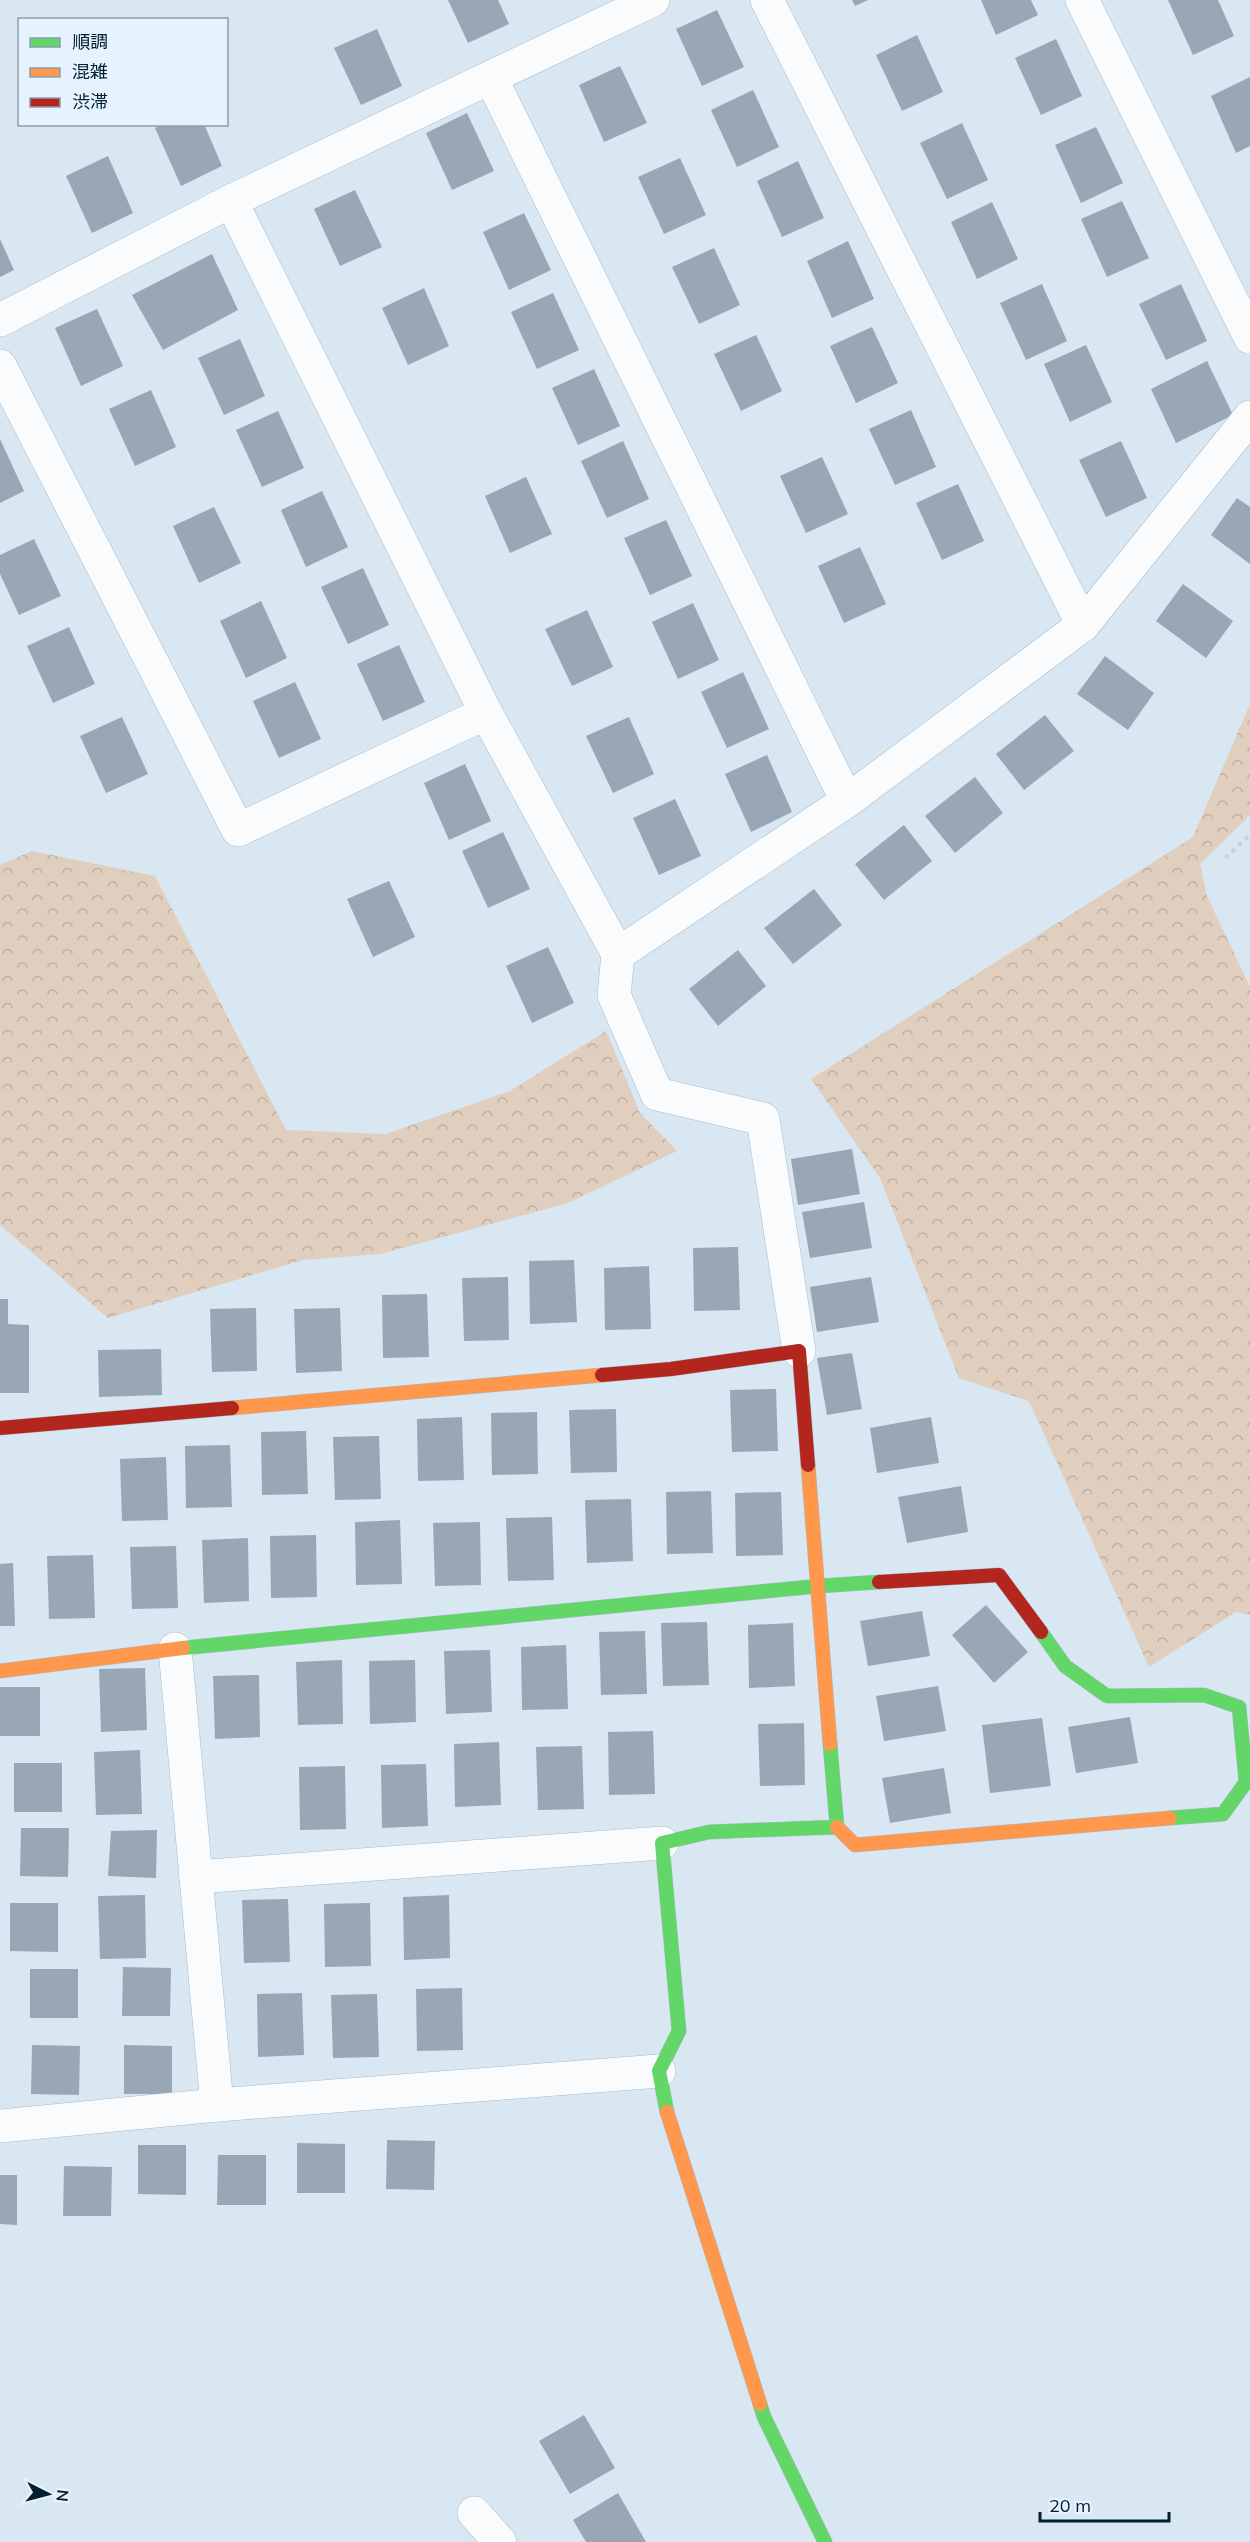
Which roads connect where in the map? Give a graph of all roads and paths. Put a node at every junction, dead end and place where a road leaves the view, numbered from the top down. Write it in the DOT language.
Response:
graph roads {
  1 [pos="653,0"];
  2 [pos="767,0"];
  3 [pos="1082,0"];
  4 [pos="491,78"];
  5 [pos="231,201"];
  6 [pos="0,320"];
  7 [pos="1250,337"];
  8 [pos="0,366"];
  9 [pos="1250,417"];
  10 [pos="1083,625"];
  11 [pos="486,713"];
  12 [pos="847,801"];
  13 [pos="1250,835"];
  14 [pos="1225,858"];
  15 [pos="618,954"];
  16 [pos="799,1351"];
  17 [pos="0,1428"];
  18 [pos="819,1586"];
  19 [pos="175,1649"];
  20 [pos="0,1671"];
  21 [pos="837,1827"];
  22 [pos="662,1843"];
  23 [pos="196,1877"];
  24 [pos="659,2071"];
  25 [pos="216,2104"];
  26 [pos="0,2126"];
  27 [pos="474,2513"];
  28 [pos="500,2542"];
  29 [pos="825,2542"];
  1 -- 4 [label="street"];
  2 -- 10 [label="street"];
  3 -- 7 [label="street"];
  4 -- 5 [label="street"];
  4 -- 12 [label="street"];
  5 -- 6 [label="street"];
  5 -- 11 [label="street"];
  8 -- 11 [label="street"];
  9 -- 10 [label="street"];
  10 -- 12 [label="street"];
  11 -- 15 [label="street"];
  12 -- 15 [label="street"];
  13 -- 14 [label="path"];
  15 -- 16 [label="street"];
  16 -- 17 [label="street"];
  16 -- 18 [label="street"];
  18 -- 19 [label="street"];
  18 -- 21 [label="street"];
  18 -- 21 [label="street"];
  19 -- 20 [label="street"];
  19 -- 23 [label="street"];
  21 -- 22 [label="street"];
  22 -- 23 [label="street"];
  22 -- 24 [label="street"];
  23 -- 25 [label="street"];
  24 -- 25 [label="street"];
  24 -- 29 [label="street"];
  25 -- 26 [label="street"];
  27 -- 28 [label="street"];
}
